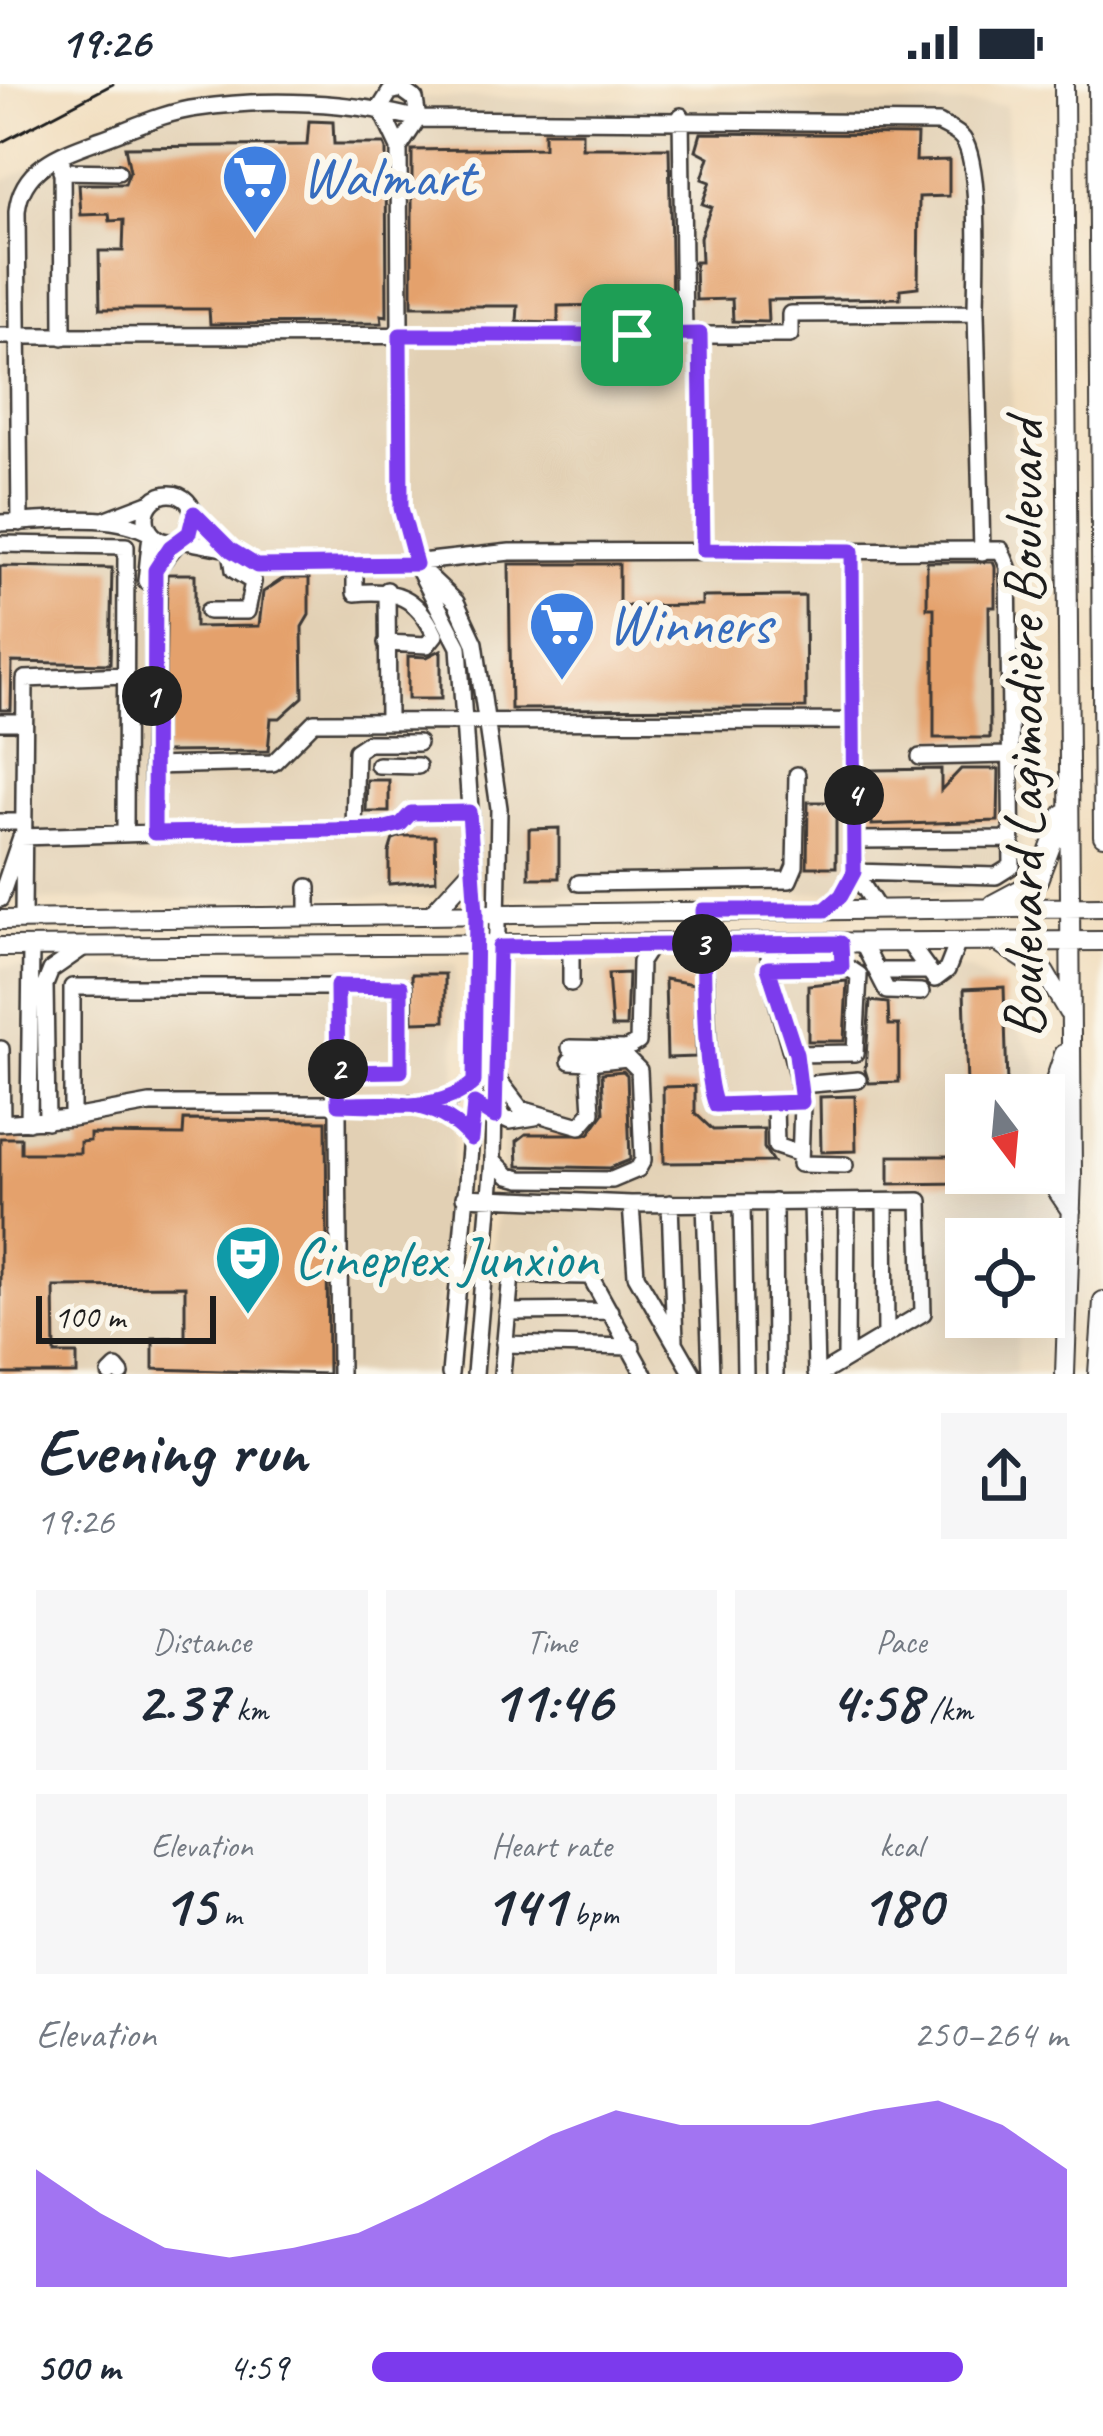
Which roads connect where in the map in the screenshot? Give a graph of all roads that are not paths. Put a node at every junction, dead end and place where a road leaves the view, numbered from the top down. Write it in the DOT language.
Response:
graph roads {
  1 [pos="1064,84"];
  2 [pos="1098,84"];
  3 [pos="380,108"];
  4 [pos="681,118"];
  5 [pos="418,119"];
  6 [pos="399,148"];
  7 [pos="62,163"];
  8 [pos="118,172"];
  9 [pos="976,314"];
  10 [pos="692,334"];
  11 [pos="400,335"];
  12 [pos="0,336"];
  13 [pos="20,336"];
  14 [pos="63,338"];
  15 [pos="151,502"];
  16 [pos="194,513"];
  17 [pos="99,522"];
  18 [pos="0,523"];
  19 [pos="20,523"];
  20 [pos="151,534"];
  21 [pos="180,540"];
  22 [pos="0,544"];
  23 [pos="231,550"];
  24 [pos="703,550"];
  25 [pos="852,551"];
  26 [pos="982,552"];
  27 [pos="416,564"];
  28 [pos="355,566"];
  29 [pos="387,590"];
  30 [pos="208,611"];
  31 [pos="151,632"];
  32 [pos="386,644"];
  33 [pos="126,675"];
  34 [pos="388,720"];
  35 [pos="465,721"];
  36 [pos="852,721"];
  37 [pos="0,722"];
  38 [pos="22,722"];
  39 [pos="349,722"];
  40 [pos="489,722"];
  41 [pos="418,743"];
  42 [pos="1010,755"];
  43 [pos="920,757"];
  44 [pos="378,765"];
  45 [pos="152,766"];
  46 [pos="418,766"];
  47 [pos="797,775"];
  48 [pos="1069,798"];
  49 [pos="1103,808"];
  50 [pos="469,812"];
  51 [pos="0,822"];
  52 [pos="350,829"];
  53 [pos="21,830"];
  54 [pos="154,833"];
  55 [pos="125,834"];
  56 [pos="1103,836"];
  57 [pos="1010,839"];
  58 [pos="854,840"];
  59 [pos="473,869"];
  60 [pos="854,872"];
  61 [pos="719,882"];
  62 [pos="579,883"];
  63 [pos="651,883"];
  64 [pos="308,886"];
  65 [pos="0,899"];
  66 [pos="1070,907"];
  67 [pos="1103,907"];
  68 [pos="980,908"];
  69 [pos="878,909"];
  70 [pos="703,910"];
  71 [pos="737,910"];
  72 [pos="825,910"];
  73 [pos="638,912"];
  74 [pos="476,913"];
  75 [pos="500,913"];
  76 [pos="432,914"];
  77 [pos="308,916"];
  78 [pos="0,920"];
  79 [pos="22,920"];
  80 [pos="60,920"];
  81 [pos="1103,940"];
  82 [pos="1070,941"];
  83 [pos="862,942"];
  84 [pos="908,942"];
  85 [pos="958,942"];
  86 [pos="996,942"];
  87 [pos="841,943"];
  88 [pos="0,944"];
  89 [pos="704,944"];
  90 [pos="652,945"];
  91 [pos="769,945"];
  92 [pos="571,946"];
  93 [pos="31,947"];
  94 [pos="84,947"];
  95 [pos="474,947"];
  96 [pos="499,947"];
  97 [pos="842,967"];
  98 [pos="768,968"];
  99 [pos="877,970"];
  100 [pos="929,971"];
  101 [pos="571,983"];
  102 [pos="337,986"];
  103 [pos="920,992"];
  104 [pos="1070,1025"];
  105 [pos="0,1049"];
  106 [pos="796,1054"];
  107 [pos="589,1062"];
  108 [pos="338,1072"];
  109 [pos="1056,1074"];
  110 [pos="496,1076"];
  111 [pos="858,1079"];
  112 [pos="474,1082"];
  113 [pos="800,1084"];
  114 [pos="802,1102"];
  115 [pos="338,1104"];
  116 [pos="422,1104"];
  117 [pos="474,1104"];
  118 [pos="775,1104"];
  119 [pos="495,1117"];
  120 [pos="535,1117"];
  121 [pos="72,1118"];
  122 [pos="38,1121"];
  123 [pos="1,1123"];
  124 [pos="471,1139"];
  125 [pos="800,1154"];
  126 [pos="493,1160"];
  127 [pos="845,1165"];
  128 [pos="1059,1194"];
  129 [pos="464,1197"];
  130 [pos="492,1197"];
  131 [pos="774,1202"];
  132 [pos="812,1202"];
  133 [pos="847,1202"];
  134 [pos="885,1202"];
  135 [pos="670,1203"];
  136 [pos="705,1203"];
  137 [pos="742,1203"];
  138 [pos="631,1204"];
  139 [pos="1072,1213"];
  140 [pos="1103,1300"];
  141 [pos="610,1311"];
  142 [pos="507,1312"];
  143 [pos="886,1335"];
  144 [pos="504,1344"];
  145 [pos="675,1344"];
  146 [pos="632,1347"];
  147 [pos="846,1359"];
  148 [pos="110,1374"];
  149 [pos="121,1374"];
  150 [pos="340,1374"];
  151 [pos="450,1374"];
  152 [pos="475,1374"];
  153 [pos="502,1374"];
  154 [pos="644,1374"];
  155 [pos="693,1374"];
  156 [pos="711,1374"];
  157 [pos="745,1374"];
  158 [pos="775,1374"];
  159 [pos="819,1374"];
  160 [pos="1065,1374"];
  161 [pos="1098,1374"];
  1 -- 48 [label="main road, Boulevard Lagimodière Boulevard"];
  2 -- 49 [label="main road, Boulevard Lagimodière Boulevard"];
  3 -- 5 [label="street"];
  3 -- 5 [label="street"];
  3 -- 6 [label="street"];
  3 -- 7 [label="street"];
  4 -- 5 [label="street"];
  4 -- 9 [label="street"];
  4 -- 10 [label="street"];
  5 -- 6 [label="street"];
  6 -- 11 [label="street"];
  7 -- 8 [label="street"];
  7 -- 13 [label="street"];
  7 -- 14 [label="street"];
  9 -- 10 [label="street"];
  9 -- 26 [label="street"];
  10 -- 11 [label="street"];
  10 -- 24 [label="street"];
  11 -- 14 [label="street"];
  11 -- 27 [label="street"];
  12 -- 13 [label="street"];
  13 -- 14 [label="street"];
  13 -- 19 [label="street"];
  15 -- 16 [label="street"];
  15 -- 17 [label="street"];
  15 -- 20 [label="street"];
  16 -- 21 [label="street"];
  16 -- 23 [label="street"];
  17 -- 19 [label="street"];
  17 -- 20 [label="street"];
  18 -- 19 [label="street"];
  20 -- 21 [label="street"];
  20 -- 31 [label="street"];
  21 -- 23 [label="street"];
  21 -- 31 [label="street"];
  22 -- 33 [label="street"];
  23 -- 28 [label="street"];
  23 -- 30 [label="street"];
  24 -- 25 [label="street"];
  24 -- 27 [label="street"];
  25 -- 26 [label="street"];
  25 -- 36 [label="street"];
  26 -- 42 [label="street"];
  27 -- 28 [label="street"];
  27 -- 35 [label="street"];
  27 -- 40 [label="street"];
  28 -- 29 [label="street"];
  29 -- 32 [label="street"];
  29 -- 32 [label="street"];
  31 -- 45 [label="street"];
  32 -- 34 [label="street"];
  33 -- 38 [label="street"];
  33 -- 55 [label="street"];
  34 -- 35 [label="street"];
  34 -- 39 [label="street"];
  35 -- 40 [label="street"];
  35 -- 50 [label="street"];
  36 -- 40 [label="street"];
  36 -- 58 [label="street"];
  37 -- 38 [label="street"];
  38 -- 53 [label="street"];
  39 -- 45 [label="street"];
  39 -- 52 [label="street"];
  40 -- 75 [label="street"];
  41 -- 52 [label="street"];
  42 -- 43 [label="street"];
  42 -- 57 [label="street"];
  44 -- 46 [label="street"];
  45 -- 54 [label="street"];
  47 -- 61 [label="street"];
  48 -- 66 [label="main road, Boulevard Lagimodière Boulevard"];
  48 -- 68 [label="main road"];
  49 -- 56 [label="main road, Boulevard Lagimodière Boulevard"];
  50 -- 52 [label="street"];
  50 -- 59 [label="street"];
  51 -- 53 [label="street"];
  52 -- 54 [label="street"];
  53 -- 55 [label="street"];
  53 -- 65 [label="street"];
  53 -- 79 [label="street"];
  54 -- 55 [label="street"];
  57 -- 58 [label="street"];
  57 -- 60 [label="street"];
  58 -- 60 [label="street"];
  59 -- 74 [label="street"];
  59 -- 76 [label="main road"];
  60 -- 69 [label="street"];
  60 -- 72 [label="street"];
  61 -- 63 [label="street"];
  61 -- 71 [label="street"];
  62 -- 63 [label="street"];
  63 -- 73 [label="street"];
  64 -- 77 [label="street"];
  66 -- 67 [label="main road"];
  66 -- 68 [label="main road"];
  66 -- 82 [label="main road, Boulevard Lagimodière Boulevard"];
  68 -- 69 [label="main road"];
  69 -- 72 [label="main road"];
  70 -- 71 [label="main road"];
  70 -- 73 [label="main road"];
  70 -- 89 [label="main road"];
  71 -- 72 [label="main road"];
  73 -- 75 [label="main road"];
  74 -- 75 [label="main road"];
  74 -- 76 [label="main road"];
  74 -- 95 [label="street"];
  75 -- 96 [label="street"];
  76 -- 77 [label="main road"];
  77 -- 80 [label="main road"];
  78 -- 79 [label="main road"];
  79 -- 80 [label="main road"];
  79 -- 88 [label="main road"];
  80 -- 93 [label="main road"];
  81 -- 82 [label="main road"];
  82 -- 86 [label="main road"];
  82 -- 104 [label="main road, Boulevard Lagimodière Boulevard"];
  83 -- 84 [label="main road"];
  83 -- 87 [label="main road"];
  83 -- 99 [label="street"];
  84 -- 85 [label="main road"];
  84 -- 100 [label="street"];
  85 -- 86 [label="main road"];
  85 -- 100 [label="street"];
  86 -- 104 [label="main road"];
  87 -- 91 [label="main road"];
  87 -- 97 [label="street"];
  88 -- 93 [label="main road"];
  89 -- 90 [label="main road"];
  89 -- 91 [label="main road"];
  89 -- 118 [label="street"];
  90 -- 92 [label="main road"];
  90 -- 107 [label="street"];
  91 -- 98 [label="street"];
  92 -- 96 [label="main road"];
  92 -- 101 [label="street"];
  93 -- 94 [label="main road"];
  93 -- 122 [label="street"];
  94 -- 95 [label="main road"];
  94 -- 122 [label="street"];
  95 -- 96 [label="main road"];
  95 -- 112 [label="street"];
  96 -- 110 [label="street"];
  97 -- 98 [label="street"];
  97 -- 106 [label="street"];
  98 -- 106 [label="street"];
  99 -- 100 [label="street"];
  99 -- 103 [label="street"];
  102 -- 108 [label="street"];
  102 -- 108 [label="street"];
  102 -- 121 [label="street"];
  104 -- 109 [label="main road"];
  104 -- 139 [label="main road, Boulevard Lagimodière Boulevard"];
  105 -- 123 [label="street"];
  106 -- 113 [label="street"];
  107 -- 120 [label="street"];
  107 -- 126 [label="street"];
  108 -- 115 [label="street"];
  110 -- 119 [label="street"];
  110 -- 120 [label="street"];
  111 -- 113 [label="street"];
  112 -- 116 [label="street"];
  112 -- 117 [label="street"];
  113 -- 114 [label="street"];
  114 -- 118 [label="street"];
  114 -- 125 [label="street"];
  115 -- 116 [label="street"];
  115 -- 121 [label="street"];
  115 -- 150 [label="street"];
  116 -- 124 [label="street"];
  117 -- 119 [label="street"];
  117 -- 124 [label="street"];
  118 -- 125 [label="street"];
  119 -- 120 [label="street"];
  119 -- 126 [label="street"];
  121 -- 122 [label="street"];
  122 -- 123 [label="street"];
  124 -- 129 [label="street"];
  125 -- 127 [label="street"];
  126 -- 130 [label="street"];
  128 -- 139 [label="main road"];
  129 -- 130 [label="street"];
  129 -- 151 [label="street"];
  130 -- 138 [label="street"];
  130 -- 152 [label="street"];
  131 -- 132 [label="street"];
  131 -- 137 [label="street"];
  131 -- 158 [label="street"];
  132 -- 133 [label="street"];
  132 -- 159 [label="street"];
  133 -- 134 [label="street"];
  133 -- 147 [label="street"];
  134 -- 143 [label="street"];
  134 -- 143 [label="street"];
  135 -- 136 [label="street"];
  135 -- 138 [label="street"];
  135 -- 145 [label="street"];
  136 -- 137 [label="street"];
  136 -- 156 [label="street"];
  137 -- 157 [label="street"];
  138 -- 145 [label="street"];
  139 -- 160 [label="main road, Boulevard Lagimodière Boulevard"];
  140 -- 161 [label="main road"];
  141 -- 142 [label="street"];
  141 -- 142 [label="street"];
  141 -- 146 [label="street"];
  142 -- 144 [label="street"];
  143 -- 147 [label="street"];
  144 -- 146 [label="street"];
  144 -- 153 [label="street"];
  145 -- 155 [label="street"];
  146 -- 154 [label="street"];
  147 -- 159 [label="street"];
  148 -- 149 [label="street"];
}
